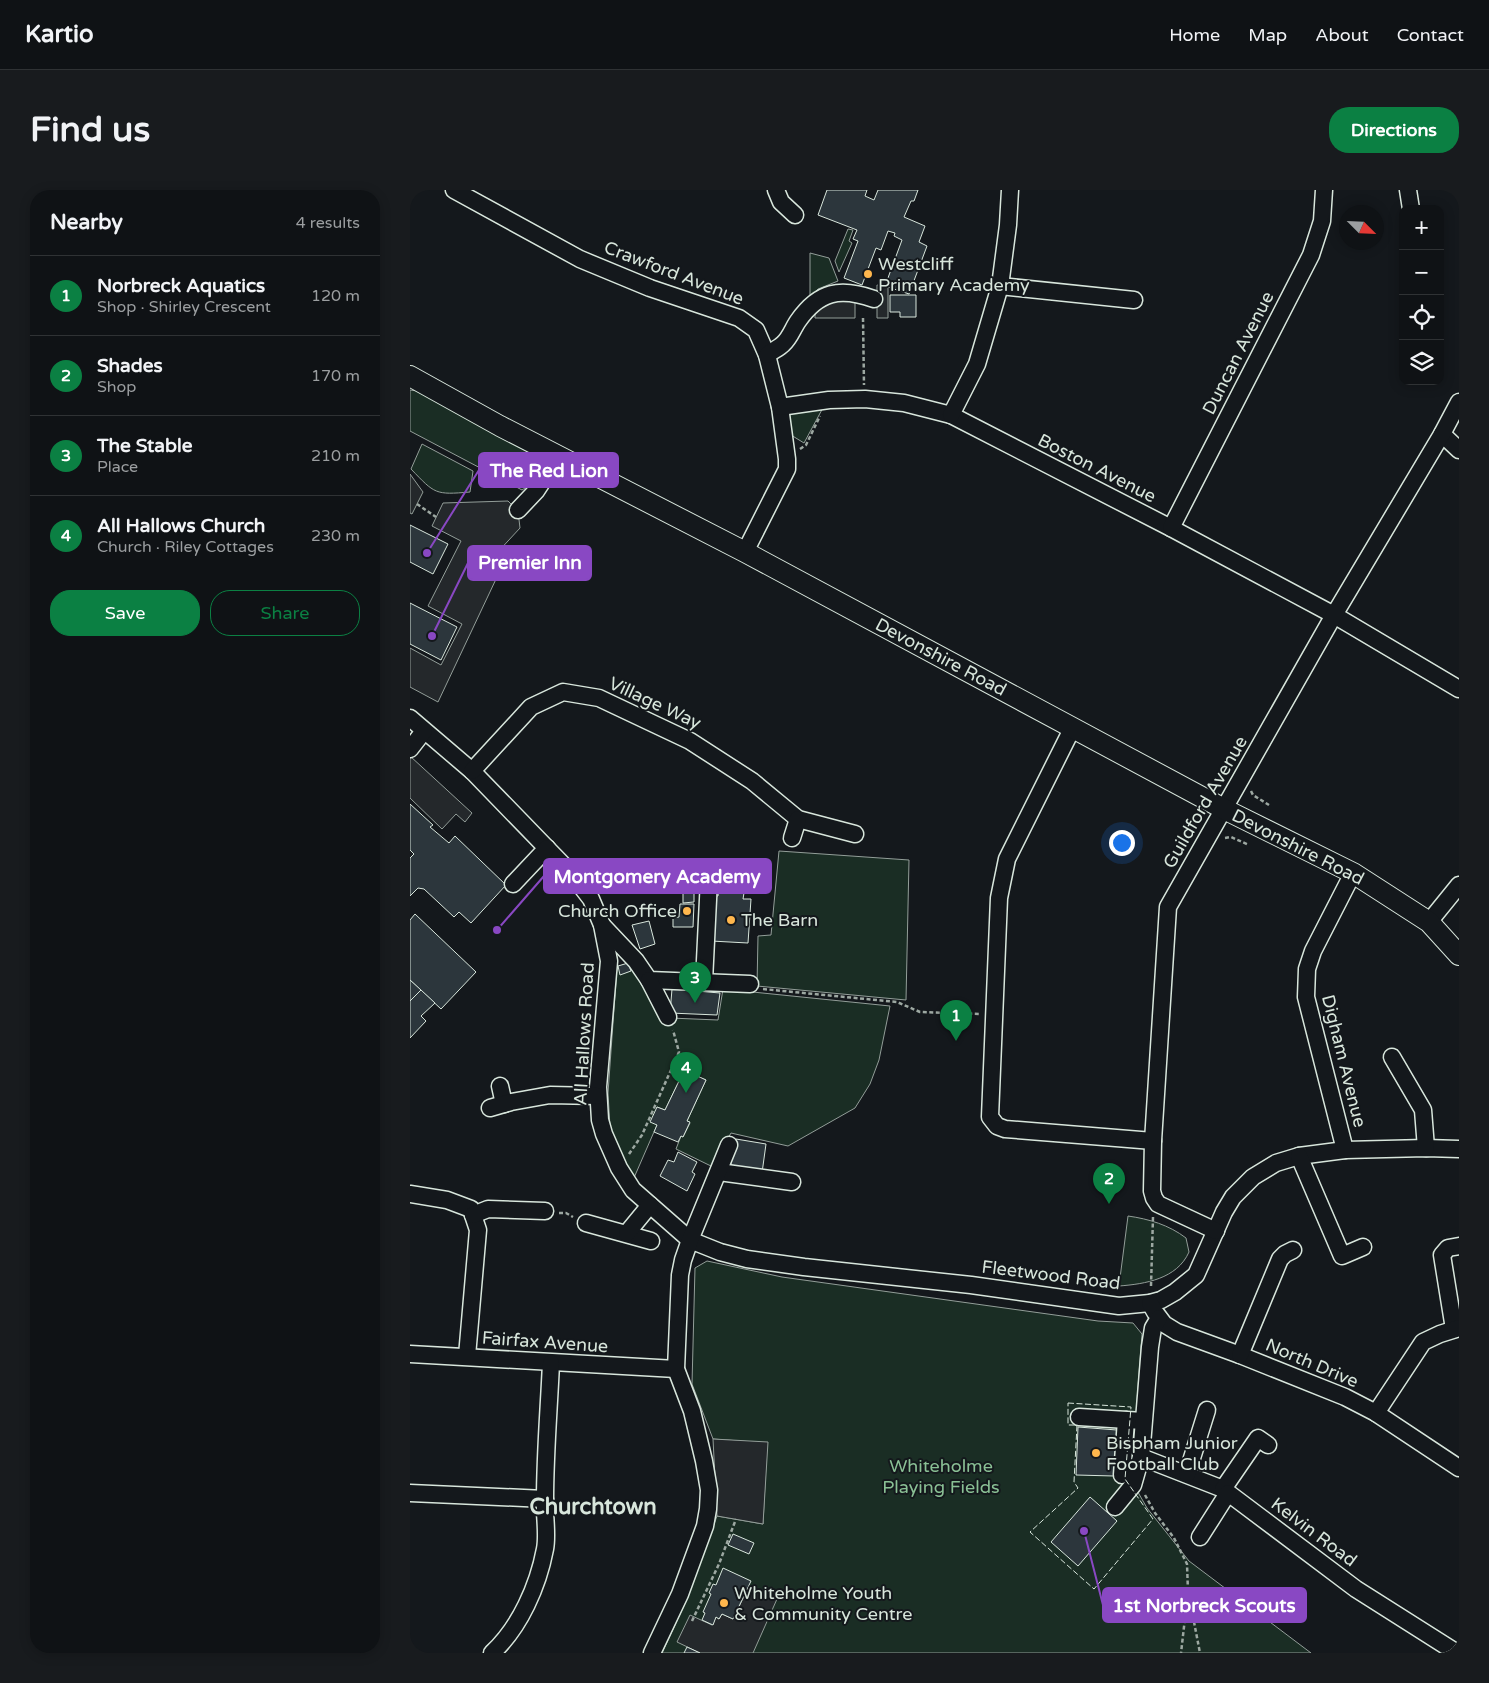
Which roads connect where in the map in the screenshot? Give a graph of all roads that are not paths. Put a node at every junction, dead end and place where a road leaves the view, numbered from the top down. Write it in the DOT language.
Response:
graph roads {
  1 [pos="454,190"];
  2 [pos="776,190"];
  3 [pos="1010,190"];
  4 [pos="1324,190"];
  5 [pos="1408,190"];
  6 [pos="1410,205"];
  7 [pos="795,215"];
  8 [pos="1000,286"];
  9 [pos="874,299"];
  10 [pos="1134,300"];
  11 [pos="767,355"];
  12 [pos="410,376"];
  13 [pos="1459,402"];
  14 [pos="780,407"];
  15 [pos="951,415"];
  16 [pos="1442,434"];
  17 [pos="1459,450"];
  18 [pos="559,456"];
  19 [pos="518,510"];
  20 [pos="1171,528"];
  21 [pos="745,552"];
  22 [pos="1334,615"];
  23 [pos="1459,689"];
  24 [pos="410,718"];
  25 [pos="1073,728"];
  26 [pos="424,731"];
  27 [pos="410,749"];
  28 [pos="472,771"];
  29 [pos="1224,809"];
  30 [pos="798,819"];
  31 [pos="855,834"];
  32 [pos="792,838"];
  33 [pos="547,848"];
  34 [pos="1353,873"];
  35 [pos="709,879"];
  36 [pos="513,884"];
  37 [pos="1459,885"];
  38 [pos="1429,922"];
  39 [pos="602,925"];
  40 [pos="1459,955"];
  41 [pos="649,980"];
  42 [pos="704,981"];
  43 [pos="750,984"];
  44 [pos="668,1017"];
  45 [pos="1392,1057"];
  46 [pos="500,1086"];
  47 [pos="598,1096"];
  48 [pos="1153,1140"];
  49 [pos="729,1145"];
  50 [pos="1426,1148"];
  51 [pos="1459,1149"];
  52 [pos="1345,1150"];
  53 [pos="1299,1156"];
  54 [pos="719,1172"];
  55 [pos="792,1182"];
  56 [pos="410,1194"];
  57 [pos="650,1205"];
  58 [pos="540,1207"];
  59 [pos="473,1215"];
  60 [pos="586,1223"];
  61 [pos="1216,1231"];
  62 [pos="627,1233"];
  63 [pos="690,1240"];
  64 [pos="652,1241"];
  65 [pos="1459,1246"];
  66 [pos="1363,1247"];
  67 [pos="1293,1250"];
  68 [pos="1150,1303"];
  69 [pos="1159,1318"];
  70 [pos="1456,1329"];
  71 [pos="410,1354"];
  72 [pos="1240,1355"];
  73 [pos="467,1356"];
  74 [pos="551,1363"];
  75 [pos="676,1369"];
  76 [pos="1207,1410"];
  77 [pos="1376,1413"];
  78 [pos="1079,1416"];
  79 [pos="1126,1420"];
  80 [pos="1143,1421"];
  81 [pos="1268,1445"];
  82 [pos="1141,1457"];
  83 [pos="1459,1468"];
  84 [pos="1187,1474"];
  85 [pos="1129,1476"];
  86 [pos="1225,1491"];
  87 [pos="410,1493"];
  88 [pos="545,1499"];
  89 [pos="1115,1507"];
  90 [pos="1200,1537"];
  91 [pos="492,1653"];
  92 [pos="652,1653"];
  93 [pos="1457,1653"];
  1 -- 11 [label="street, Crawford Avenue"];
  2 -- 7 [label="street"];
  3 -- 8 [label="street"];
  4 -- 20 [label="street, Duncan Avenue"];
  5 -- 6 [label="street"];
  8 -- 10 [label="street"];
  8 -- 15 [label="street"];
  9 -- 11 [label="street"];
  11 -- 14 [label="street, Crawford Avenue"];
  12 -- 18 [label="main road, Devonshire Road"];
  13 -- 16 [label="street, Guildford Avenue"];
  14 -- 15 [label="street, Boston Avenue"];
  14 -- 21 [label="street, Crawford Avenue"];
  15 -- 20 [label="street, Boston Avenue"];
  16 -- 17 [label="street"];
  16 -- 22 [label="street, Guildford Avenue"];
  18 -- 19 [label="street"];
  18 -- 21 [label="main road, Devonshire Road"];
  20 -- 22 [label="street, Boston Avenue"];
  21 -- 25 [label="main road, Devonshire Road"];
  22 -- 23 [label="street, Boston Avenue"];
  22 -- 29 [label="street, Guildford Avenue"];
  24 -- 26 [label="street, All Hallows Road"];
  25 -- 29 [label="main road, Devonshire Road"];
  25 -- 48 [label="street"];
  26 -- 27 [label="street"];
  26 -- 28 [label="street, All Hallows Road"];
  28 -- 30 [label="street, Village Way"];
  28 -- 33 [label="street, All Hallows Road"];
  29 -- 34 [label="main road, Devonshire Road"];
  29 -- 48 [label="street, Guildford Avenue"];
  30 -- 31 [label="street, Village Way"];
  30 -- 32 [label="street"];
  33 -- 36 [label="street"];
  33 -- 39 [label="street, All Hallows Road"];
  34 -- 38 [label="main road, Devonshire Road"];
  34 -- 52 [label="street, Digham Avenue"];
  35 -- 42 [label="street"];
  37 -- 38 [label="street"];
  38 -- 40 [label="main road, Devonshire Road"];
  39 -- 41 [label="street"];
  39 -- 47 [label="street, All Hallows Road"];
  41 -- 42 [label="street"];
  41 -- 44 [label="street"];
  42 -- 43 [label="street"];
  45 -- 50 [label="street"];
  46 -- 47 [label="street"];
  47 -- 57 [label="street, All Hallows Road"];
  48 -- 61 [label="street, Guildford Avenue"];
  49 -- 54 [label="street"];
  50 -- 51 [label="street, Fleetwood Road"];
  50 -- 52 [label="street, Fleetwood Road"];
  52 -- 53 [label="street, Fleetwood Road"];
  53 -- 61 [label="street, Fleetwood Road"];
  53 -- 66 [label="street"];
  54 -- 55 [label="street"];
  54 -- 63 [label="street"];
  56 -- 59 [label="street"];
  57 -- 62 [label="street"];
  57 -- 63 [label="street, All Hallows Road"];
  58 -- 59 [label="street"];
  59 -- 73 [label="street"];
  60 -- 62 [label="street"];
  61 -- 68 [label="street, Fleetwood Road"];
  62 -- 64 [label="street"];
  63 -- 68 [label="street, Fleetwood Road"];
  63 -- 75 [label="street"];
  65 -- 70 [label="street"];
  67 -- 72 [label="street"];
  68 -- 69 [label="street, North Drive"];
  69 -- 72 [label="street, North Drive"];
  69 -- 80 [label="street"];
  70 -- 77 [label="street"];
  71 -- 73 [label="street, Fairfax Avenue"];
  72 -- 77 [label="street, North Drive"];
  73 -- 74 [label="street, Fairfax Avenue"];
  74 -- 75 [label="street, Fairfax Avenue"];
  74 -- 88 [label="street"];
  75 -- 92 [label="street"];
  76 -- 84 [label="street"];
  77 -- 83 [label="street, North Drive"];
  78 -- 79 [label="street"];
  79 -- 80 [label="street"];
  79 -- 85 [label="street"];
  80 -- 82 [label="street"];
  81 -- 86 [label="street"];
  82 -- 84 [label="street, Kelvin Road"];
  82 -- 85 [label="street"];
  84 -- 86 [label="street, Kelvin Road"];
  85 -- 89 [label="street"];
  86 -- 90 [label="street"];
  86 -- 93 [label="street, Kelvin Road"];
  87 -- 88 [label="street"];
  88 -- 91 [label="street"];
}
